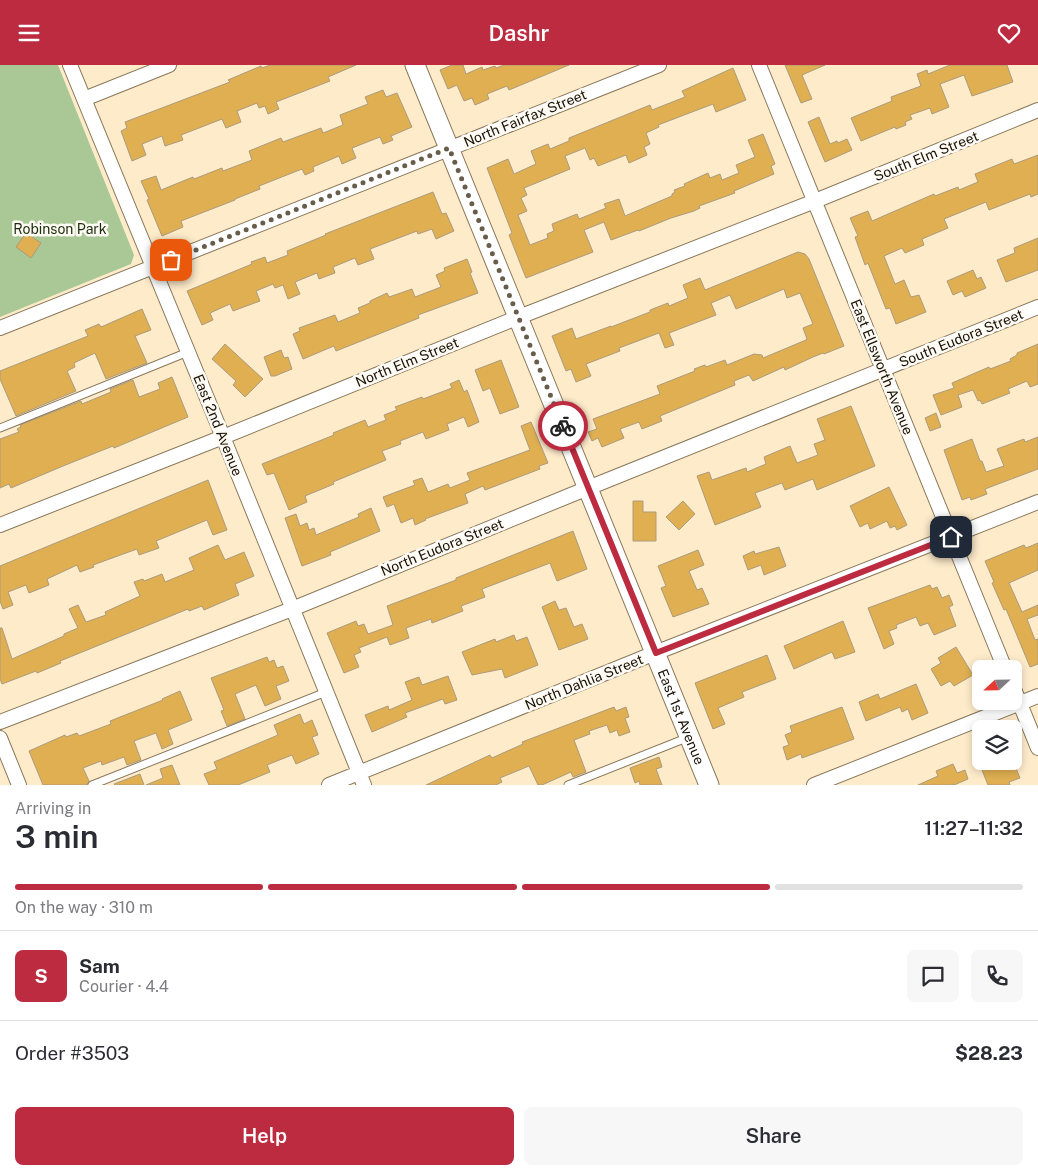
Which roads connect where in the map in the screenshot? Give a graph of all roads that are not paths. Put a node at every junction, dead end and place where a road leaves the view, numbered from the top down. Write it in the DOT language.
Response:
graph roads {
  1 [pos="70,65"];
  2 [pos="169,65"];
  3 [pos="415,65"];
  4 [pos="660,65"];
  5 [pos="759,65"];
  6 [pos="84,99"];
  7 [pos="1038,110"];
  8 [pos="449,148"];
  9 [pos="815,201"];
  10 [pos="153,267"];
  11 [pos="1038,307"];
  12 [pos="519,317"];
  13 [pos="0,328"];
  14 [pos="188,352"];
  15 [pos="883,369"];
  16 [pos="0,428"];
  17 [pos="223,437"];
  18 [pos="588,488"];
  19 [pos="1038,502"];
  20 [pos="0,525"];
  21 [pos="951,537"];
  22 [pos="292,609"];
  23 [pos="656,653"];
  24 [pos="1001,660"];
  25 [pos="326,692"];
  26 [pos="1038,696"];
  27 [pos="1022,703"];
  28 [pos="1022,709"];
  29 [pos="1005,710"];
  30 [pos="0,722"];
  31 [pos="689,737"];
  32 [pos="0,738"];
  33 [pos="1038,747"];
  34 [pos="362,779"];
  35 [pos="19,785"];
  36 [pos="92,785"];
  37 [pos="329,785"];
  38 [pos="568,785"];
  39 [pos="709,785"];
  40 [pos="814,785"];
  1 -- 6 [label="street, East 2nd Avenue"];
  2 -- 6 [label="street"];
  3 -- 8 [label="street, East 1st Avenue"];
  4 -- 8 [label="street, North Fairfax Street"];
  5 -- 9 [label="street, East Ellsworth Avenue"];
  6 -- 10 [label="street, East 2nd Avenue"];
  7 -- 9 [label="street, South Elm Street"];
  8 -- 10 [label="street, North Fairfax Street"];
  8 -- 12 [label="street, East 1st Avenue"];
  9 -- 12 [label="street, North Elm Street"];
  9 -- 15 [label="street, East Ellsworth Avenue"];
  10 -- 13 [label="street, North Fairfax Street"];
  10 -- 14 [label="street, East 2nd Avenue"];
  11 -- 15 [label="street, South Eudora Street"];
  12 -- 17 [label="street, North Elm Street"];
  12 -- 18 [label="street, East 1st Avenue"];
  14 -- 16 [label="lane"];
  14 -- 17 [label="street, East 2nd Avenue"];
  15 -- 18 [label="street, North Eudora Street"];
  15 -- 21 [label="street, East Ellsworth Avenue"];
  17 -- 20 [label="street, North Elm Street"];
  17 -- 22 [label="street, East 2nd Avenue"];
  18 -- 22 [label="street, North Eudora Street"];
  18 -- 23 [label="street, East 1st Avenue"];
  19 -- 21 [label="street, North Dahlia Street"];
  21 -- 23 [label="street, North Dahlia Street"];
  21 -- 24 [label="street, East Ellsworth Avenue"];
  22 -- 25 [label="street, East 2nd Avenue"];
  22 -- 30 [label="street, North Eudora Street"];
  23 -- 31 [label="street, East 1st Avenue"];
  23 -- 34 [label="street, North Dahlia Street"];
  25 -- 34 [label="street, East 2nd Avenue"];
  25 -- 36 [label="lane"];
  26 -- 27 [label="street"];
  28 -- 33 [label="street"];
  29 -- 40 [label="street"];
  31 -- 38 [label="lane"];
  31 -- 39 [label="street, East 1st Avenue"];
  32 -- 35 [label="street"];
  34 -- 37 [label="street, North Dahlia Street"];
}
